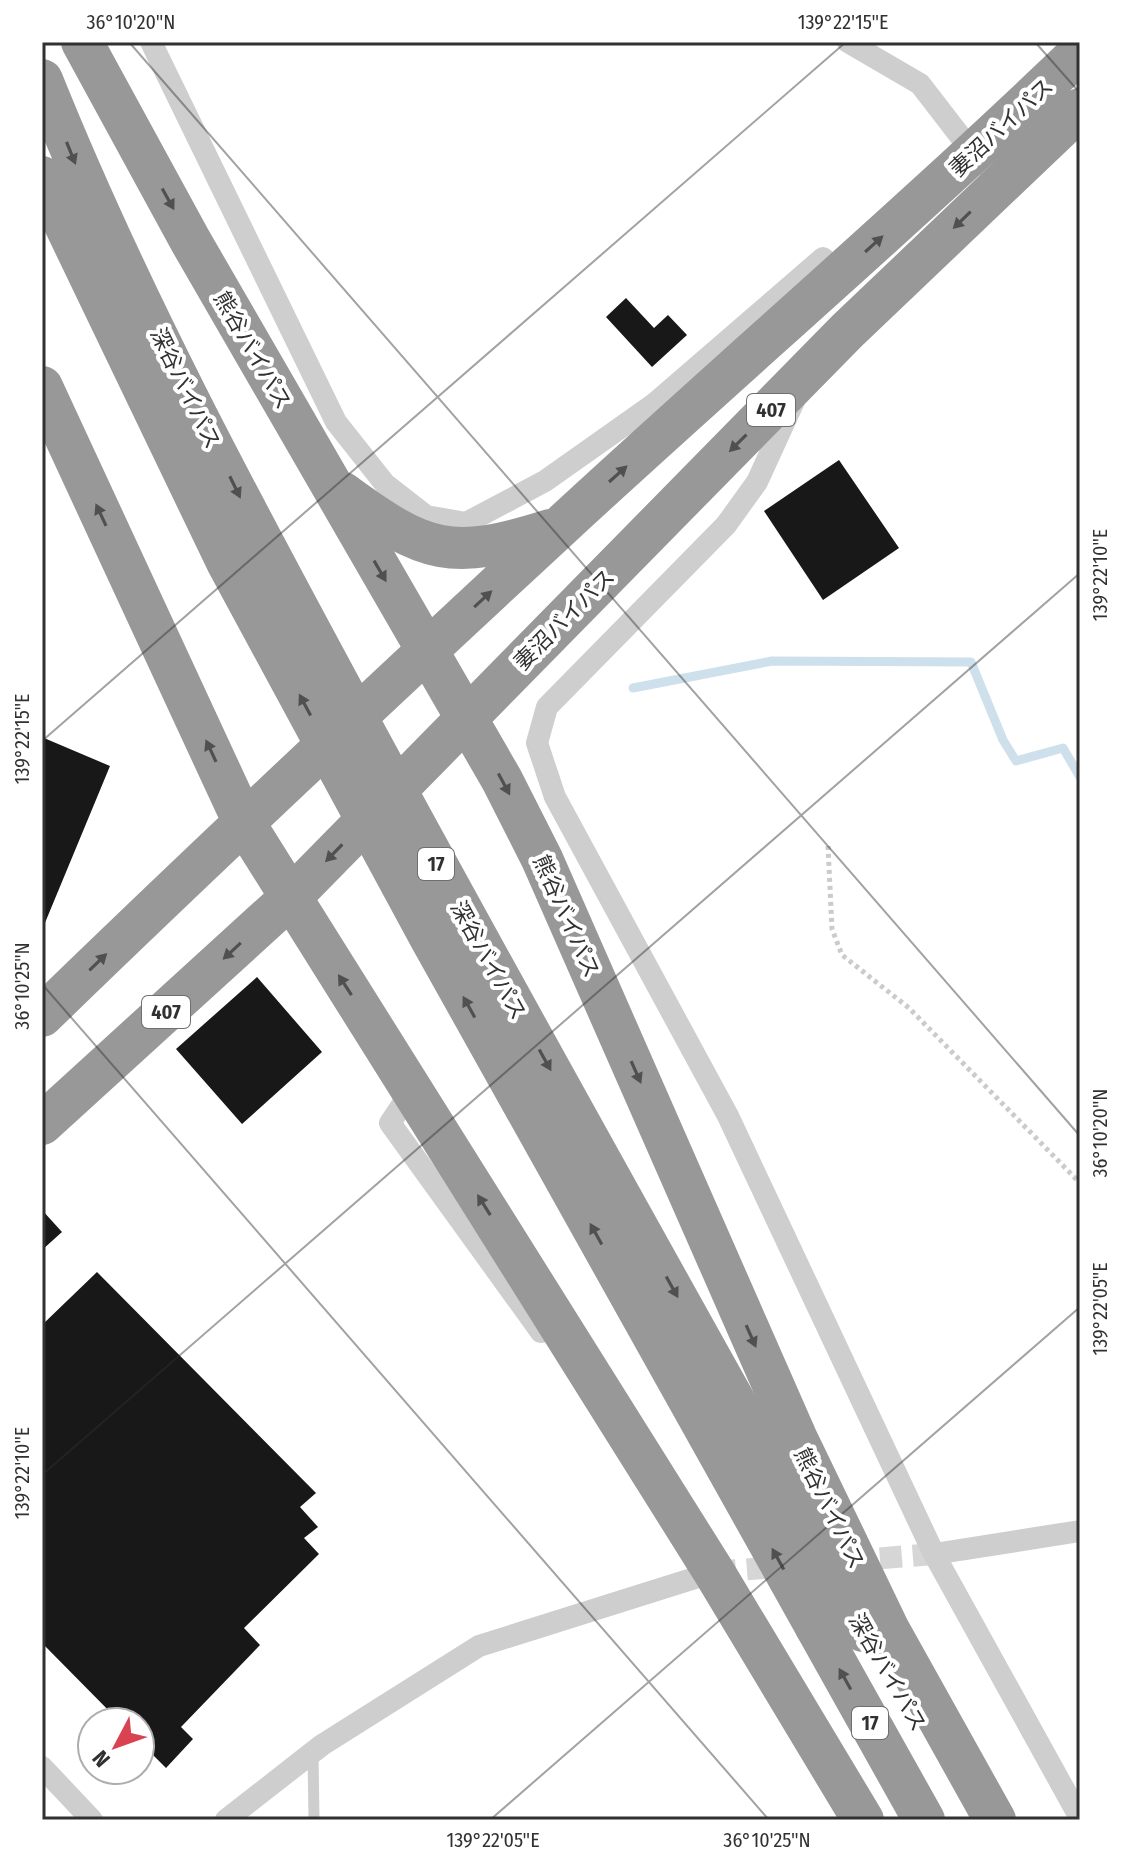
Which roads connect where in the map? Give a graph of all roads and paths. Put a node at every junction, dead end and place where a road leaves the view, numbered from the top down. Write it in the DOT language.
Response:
graph roads {
  1 [pos="82,42"];
  2 [pos="151,42"];
  3 [pos="848,42"];
  4 [pos="1080,52"];
  5 [pos="42,80"];
  6 [pos="1080,109"];
  7 [pos="988,168"];
  8 [pos="42,177"];
  9 [pos="840,275"];
  10 [pos="807,373"];
  11 [pos="42,387"];
  12 [pos="329,483"];
  13 [pos="560,527"];
  14 [pos="426,653"];
  15 [pos="466,716"];
  16 [pos="243,821"];
  17 [pos="828,846"];
  18 [pos="290,898"];
  19 [pos="42,1016"];
  20 [pos="42,1124"];
  21 [pos="1080,1183"];
  22 [pos="1080,1531"];
  23 [pos="934,1554"];
  24 [pos="714,1572"];
  25 [pos="313,1752"];
  26 [pos="42,1767"];
  27 [pos="1080,1818"];
  28 [pos="92,1820"];
  29 [pos="226,1820"];
  30 [pos="314,1820"];
  31 [pos="838,1820"];
  32 [pos="863,1820"];
  33 [pos="924,1820"];
  34 [pos="974,1820"];
  35 [pos="995,1820"];
  1 -- 12 [label="highway, 熊谷バイパス, one-way"];
  2 -- 9 [label="street"];
  3 -- 7 [label="street"];
  4 -- 7 [label="highway, 妻沼バイパス / 407"];
  5 -- 34 [label="highway, 深谷バイパス / 17, one-way, bridge"];
  6 -- 7 [label="highway, 妻沼バイパス / 407"];
  9 -- 7 [label="highway, 妻沼バイパス / 407, one-way"];
  7 -- 10 [label="highway, 妻沼バイパス / 407, one-way"];
  33 -- 8 [label="highway, 深谷バイパス / 17, one-way, bridge"];
  13 -- 9 [label="highway, 妻沼バイパス / 407, one-way"];
  10 -- 15 [label="highway, 妻沼バイパス / 407, one-way"];
  10 -- 23 [label="street"];
  16 -- 11 [label="highway, 17, one-way"];
  12 -- 13 [label="highway, 407"];
  12 -- 14 [label="highway, 熊谷バイパス, one-way"];
  14 -- 13 [label="highway, 妻沼バイパス / 407, one-way"];
  14 -- 15 [label="highway, 熊谷バイパス"];
  14 -- 16 [label="highway, 妻沼バイパス / 407"];
  15 -- 18 [label="highway, 妻沼バイパス / 407, one-way"];
  15 -- 35 [label="highway, 熊谷バイパス, one-way"];
  16 -- 18 [label="highway, 17"];
  19 -- 16 [label="highway, 妻沼バイパス / 407, one-way"];
  17 -- 21 [label="path"];
  18 -- 20 [label="highway, 妻沼バイパス / 407, one-way"];
  24 -- 18 [label="highway, 17, one-way"];
  22 -- 23 [label="street"];
  23 -- 27 [label="street"];
  24 -- 25 [label="street"];
  24 -- 31 [label="street"];
  24 -- 32 [label="highway, 17"];
  25 -- 29 [label="street"];
  25 -- 30 [label="lane"];
  26 -- 28 [label="street"];
}
